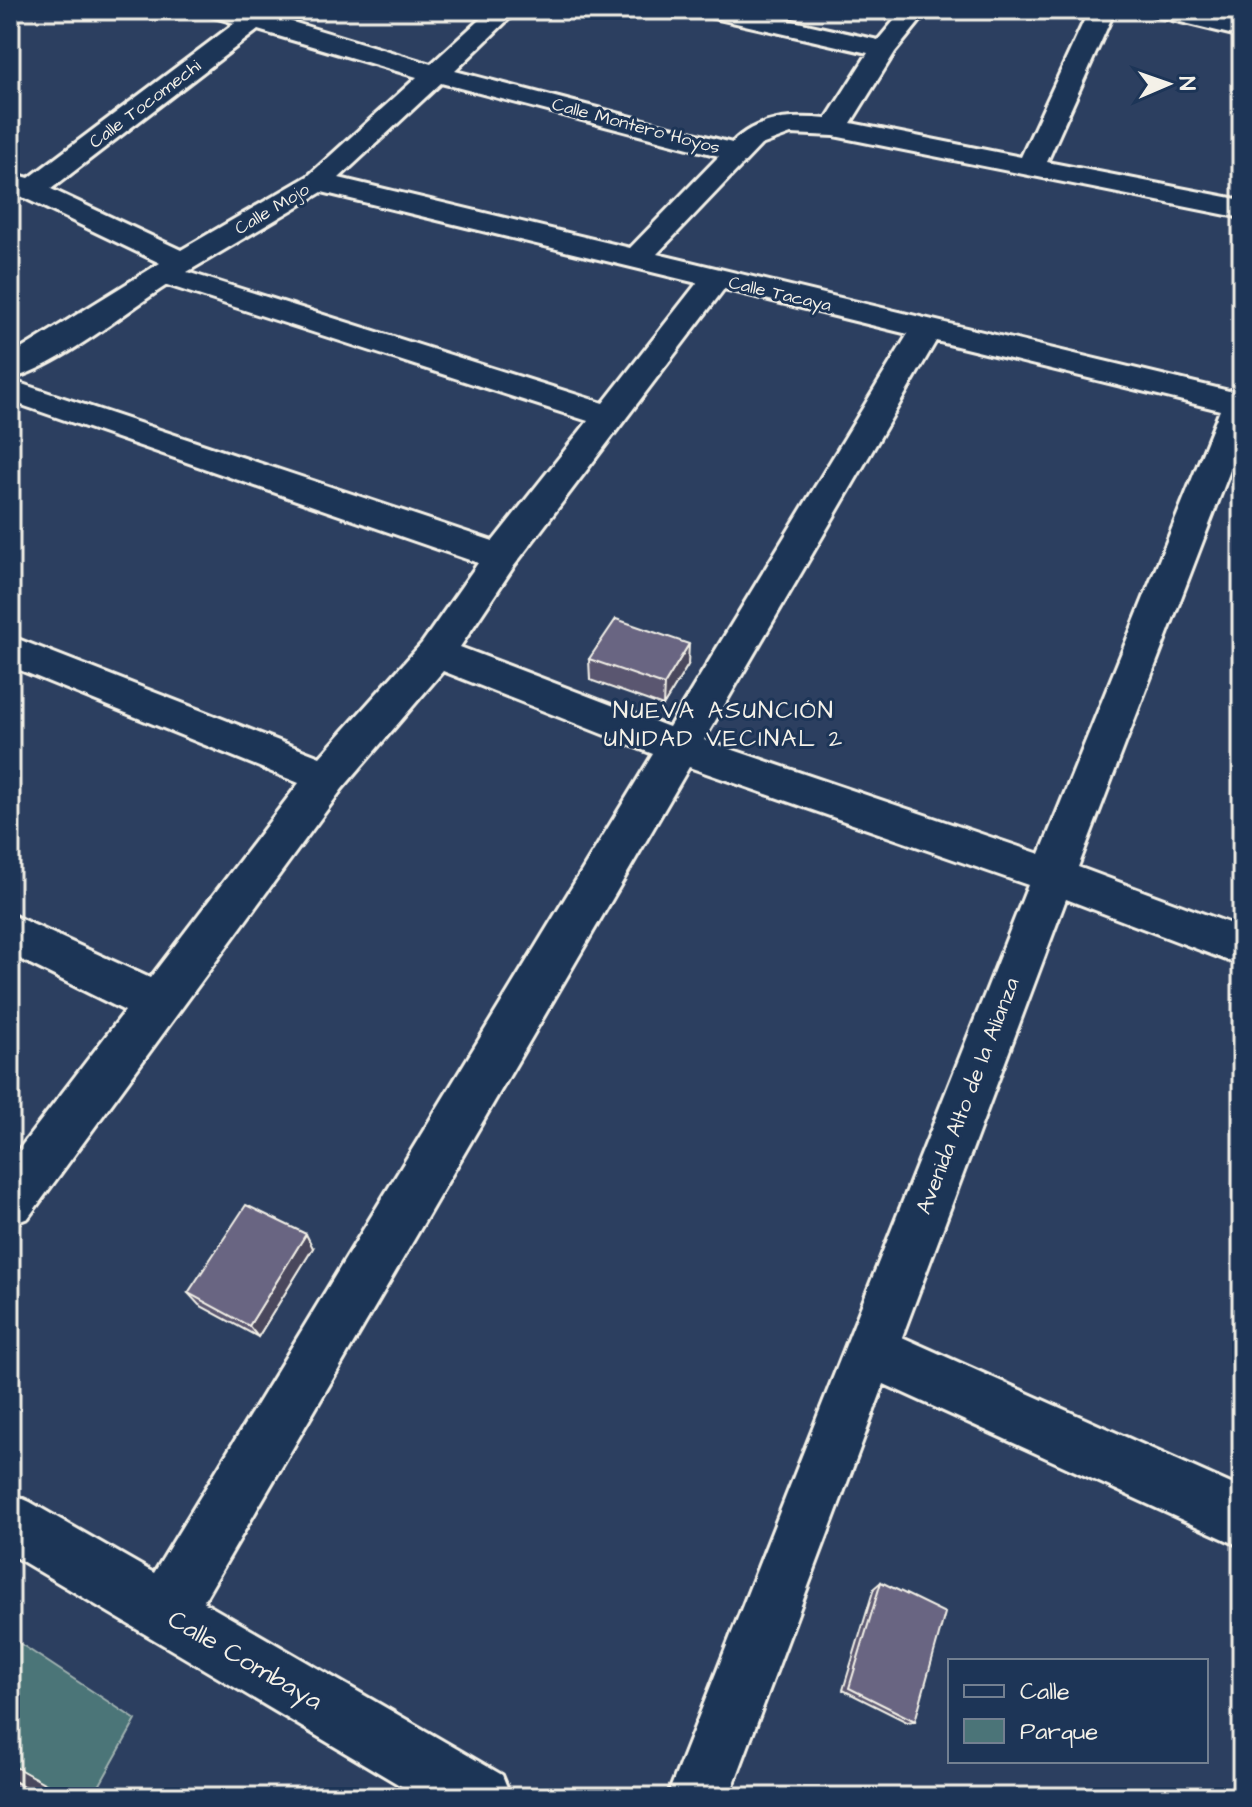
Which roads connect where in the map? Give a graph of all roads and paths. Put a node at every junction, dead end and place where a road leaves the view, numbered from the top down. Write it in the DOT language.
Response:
graph roads {
  1 [pos="217,10"];
  2 [pos="505,10"];
  3 [pos="710,10"];
  4 [pos="916,10"];
  5 [pos="1102,10"];
  6 [pos="1161,10"];
  7 [pos="256,19"];
  8 [pos="1242,29"];
  9 [pos="884,49"];
  10 [pos="437,74"];
  11 [pos="834,128"];
  12 [pos="738,153"];
  13 [pos="1031,165"];
  14 [pos="318,182"];
  15 [pos="21,185"];
  16 [pos="1242,209"];
  17 [pos="637,258"];
  18 [pos="172,268"];
  19 [pos="716,279"];
  20 [pos="928,328"];
  21 [pos="10,332"];
  22 [pos="52,346"];
  23 [pos="10,369"];
  24 [pos="10,390"];
  25 [pos="1241,402"];
  26 [pos="609,416"];
  27 [pos="501,557"];
  28 [pos="10,650"];
  29 [pos="436,653"];
  30 [pos="679,747"];
  31 [pos="327,777"];
  32 [pos="1053,876"];
  33 [pos="10,933"];
  34 [pos="1242,947"];
  35 [pos="157,1004"];
  36 [pos="10,1201"];
  37 [pos="870,1350"];
  38 [pos="1242,1518"];
  39 [pos="10,1522"];
  40 [pos="164,1612"];
  41 [pos="480,1797"];
  42 [pos="698,1797"];
  1 -- 7 [label="street, Calle Montero Hoyos"];
  2 -- 10 [label="street, Calle Mojo"];
  3 -- 9 [label="street"];
  4 -- 9 [label="street"];
  5 -- 13 [label="street"];
  6 -- 8 [label="street"];
  7 -- 10 [label="street, Calle Montero Hoyos"];
  7 -- 15 [label="street, Calle Tocomechi"];
  9 -- 11 [label="street"];
  10 -- 12 [label="street, Calle Montero Hoyos"];
  10 -- 14 [label="street, Calle Mojo"];
  11 -- 12 [label="street, Calle Montero Hoyos"];
  11 -- 13 [label="street, Calle Montero Hoyos"];
  12 -- 17 [label="street"];
  13 -- 16 [label="street, Calle Montero Hoyos"];
  14 -- 17 [label="street, Calle Tacaya"];
  14 -- 18 [label="street, Calle Mojo"];
  15 -- 18 [label="street"];
  17 -- 19 [label="street, Calle Tacaya"];
  18 -- 22 [label="street, Calle Mojo"];
  18 -- 26 [label="street"];
  19 -- 20 [label="street, Calle Tacaya"];
  19 -- 26 [label="street"];
  20 -- 25 [label="street, Calle Tacaya"];
  20 -- 30 [label="street"];
  21 -- 22 [label="street"];
  22 -- 23 [label="street, Calle Mojo"];
  24 -- 27 [label="street"];
  25 -- 32 [label="street, Avenida Alto de la Alianza"];
  26 -- 27 [label="street"];
  27 -- 29 [label="street"];
  28 -- 31 [label="street"];
  29 -- 30 [label="street"];
  29 -- 31 [label="street"];
  30 -- 32 [label="street"];
  30 -- 40 [label="street"];
  31 -- 35 [label="street"];
  32 -- 34 [label="street"];
  32 -- 37 [label="street, Avenida Alto de la Alianza"];
  33 -- 35 [label="street"];
  35 -- 36 [label="street"];
  37 -- 38 [label="street"];
  37 -- 42 [label="street, Avenida Alto de la Alianza"];
  39 -- 40 [label="street, Calle Combaya"];
  40 -- 41 [label="street, Calle Combaya"];
}
